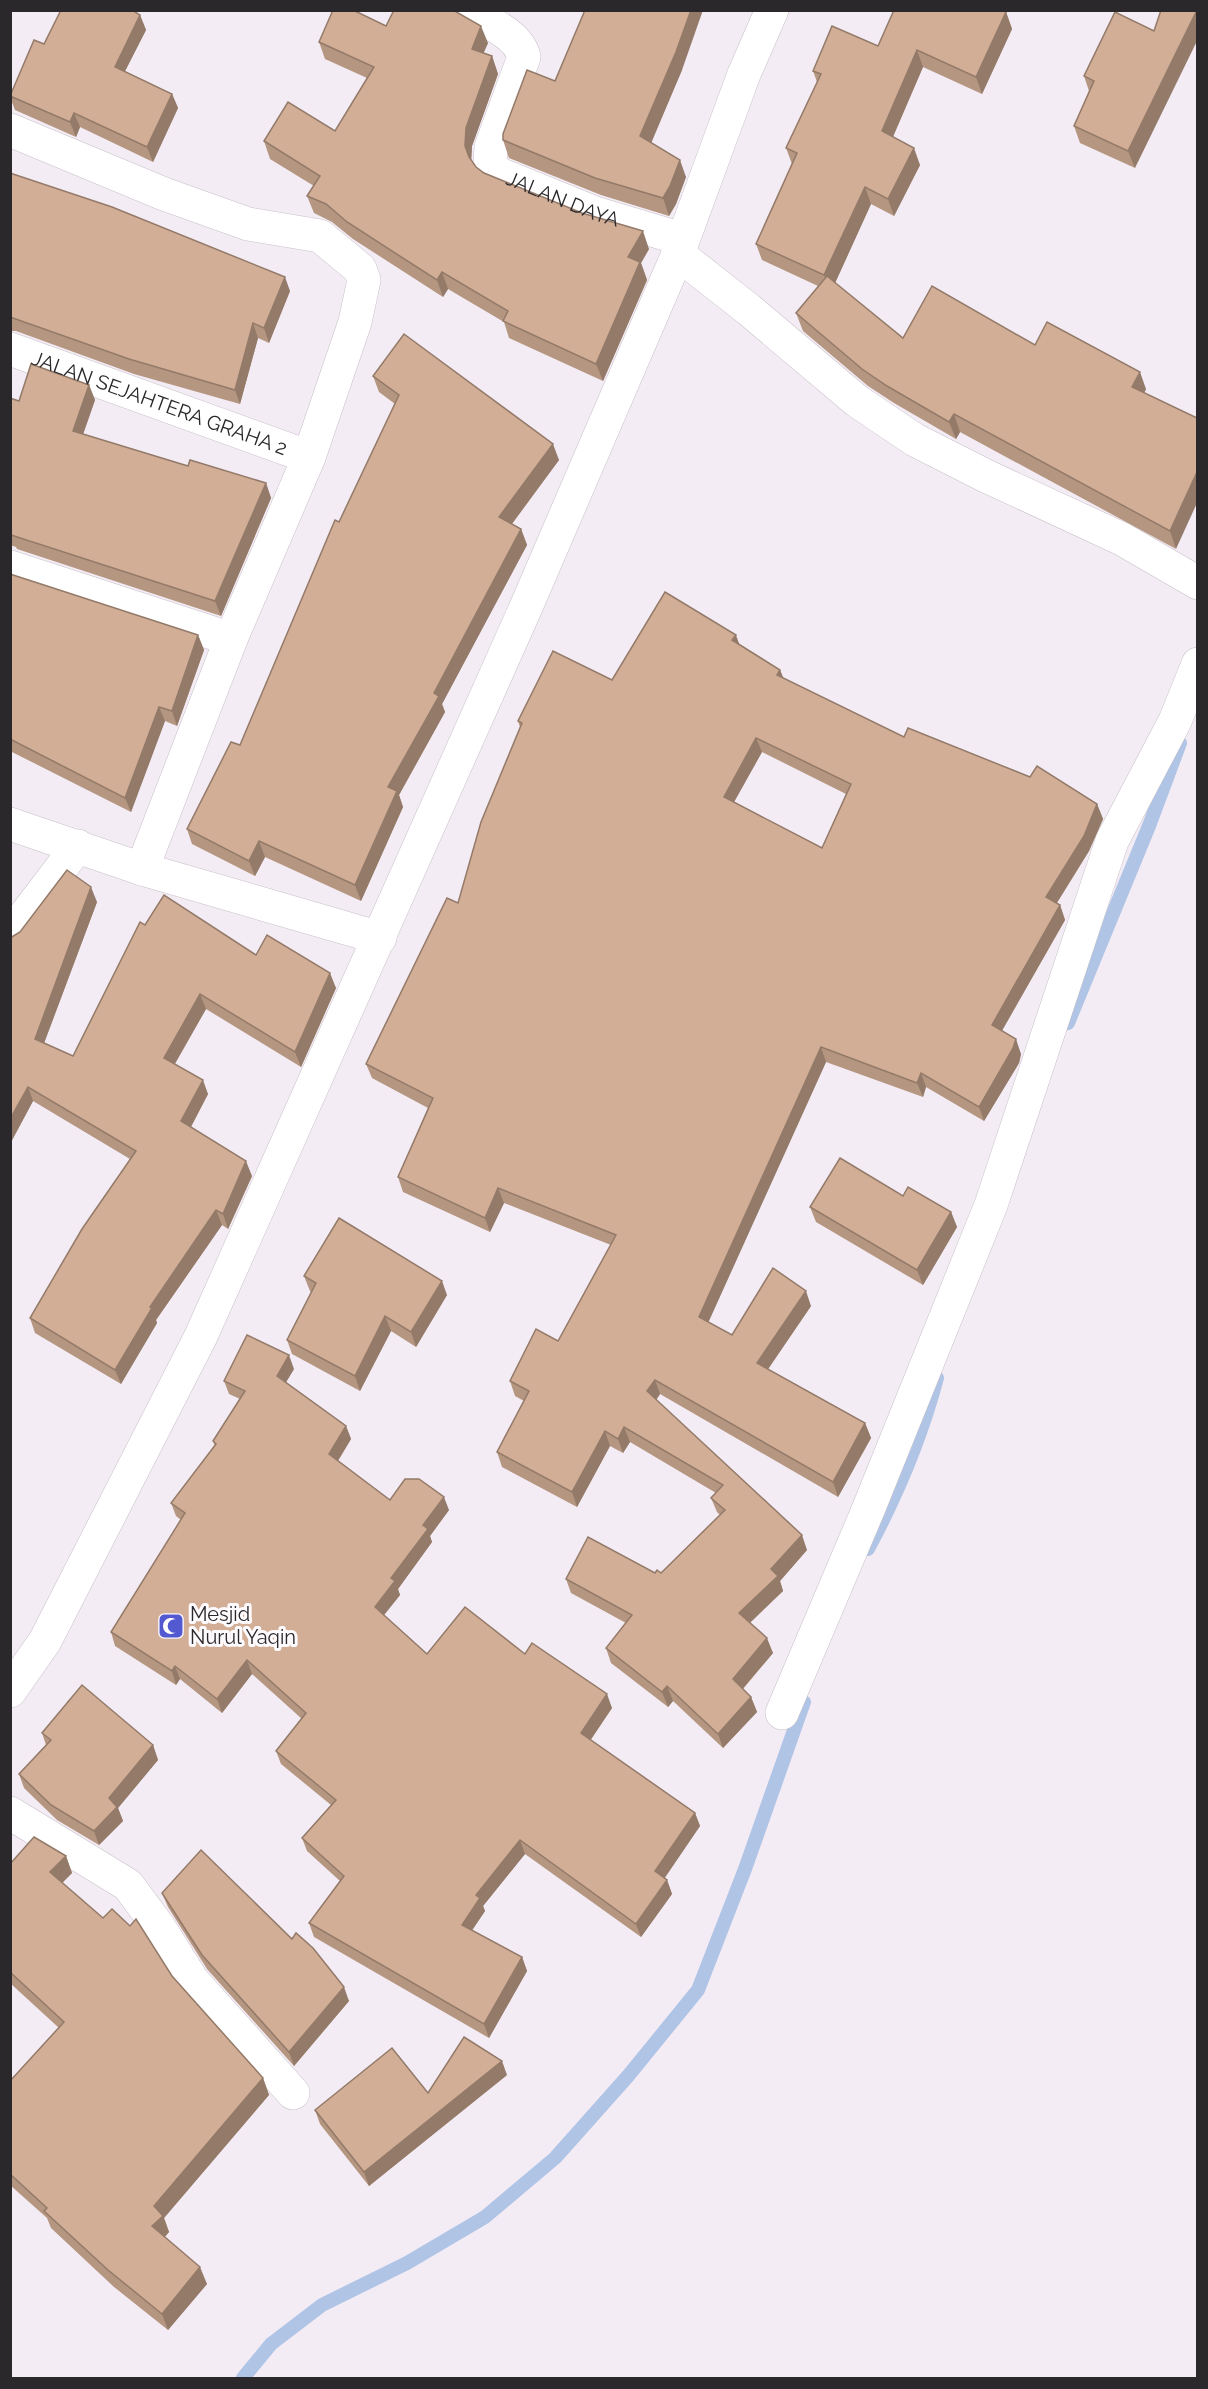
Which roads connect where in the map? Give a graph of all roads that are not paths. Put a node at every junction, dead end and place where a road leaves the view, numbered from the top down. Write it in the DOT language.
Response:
graph roads {
  1 [pos="466,10"];
  2 [pos="772,10"];
  3 [pos="10,130"];
  4 [pos="680,247"];
  5 [pos="10,348"];
  6 [pos="309,457"];
  7 [pos="10,567"];
  8 [pos="1197,584"];
  9 [pos="231,639"];
  10 [pos="1197,664"];
  11 [pos="10,824"];
  12 [pos="78,846"];
  13 [pos="142,869"];
  14 [pos="10,935"];
  15 [pos="380,939"];
  16 [pos="10,1691"];
  17 [pos="782,1713"];
  18 [pos="10,1813"];
  19 [pos="292,2093"];
  1 -- 4 [label="street, JALAN DAYA"];
  2 -- 4 [label="street"];
  3 -- 6 [label="street"];
  4 -- 8 [label="street"];
  4 -- 15 [label="street"];
  5 -- 6 [label="street, JALAN SEJAHTERA GRAHA 2"];
  6 -- 9 [label="street"];
  7 -- 9 [label="street"];
  9 -- 13 [label="street"];
  10 -- 17 [label="street"];
  11 -- 12 [label="street"];
  12 -- 13 [label="street"];
  12 -- 14 [label="street"];
  13 -- 15 [label="street"];
  15 -- 16 [label="street"];
  18 -- 19 [label="street"];
}
